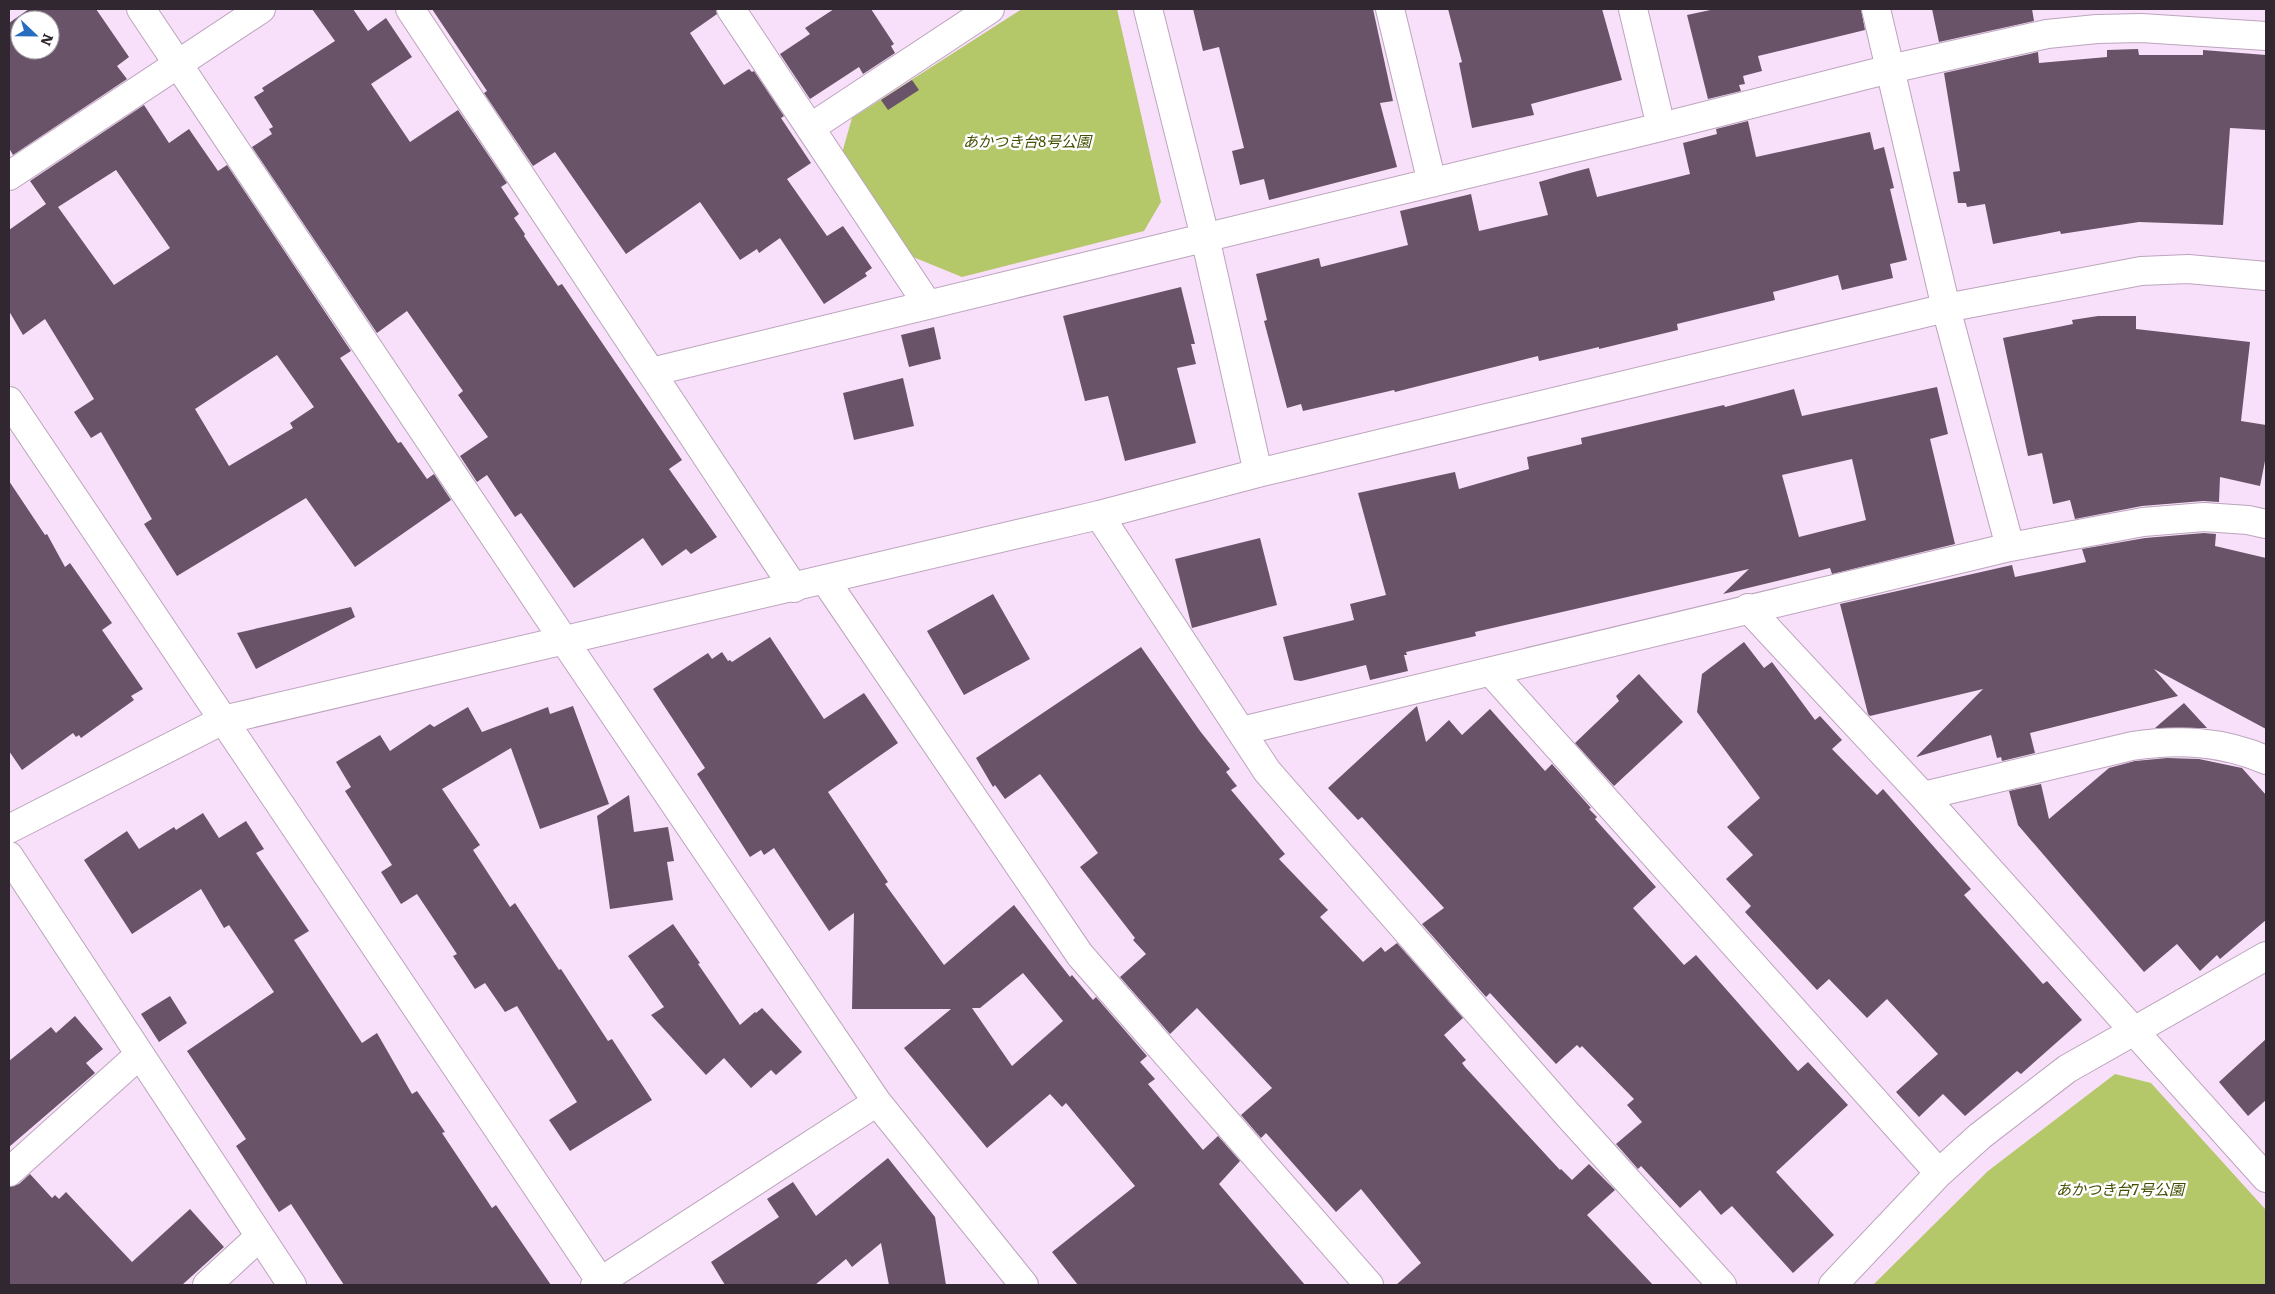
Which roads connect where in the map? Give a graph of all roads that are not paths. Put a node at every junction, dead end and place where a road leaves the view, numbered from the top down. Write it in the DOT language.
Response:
graph roads {
  1 [pos="141,9"];
  2 [pos="261,9"];
  3 [pos="410,9"];
  4 [pos="731,9"];
  5 [pos="990,9"];
  6 [pos="1148,9"];
  7 [pos="1390,9"];
  8 [pos="1633,9"];
  9 [pos="1876,9"];
  10 [pos="2266,36"];
  11 [pos="177,64"];
  12 [pos="1890,69"];
  13 [pos="1661,127"];
  14 [pos="810,128"];
  15 [pos="9,176"];
  16 [pos="1432,183"];
  17 [pos="1205,237"];
  18 [pos="2266,276"];
  19 [pos="928,304"];
  20 [pos="1946,308"];
  21 [pos="651,372"];
  22 [pos="9,401"];
  23 [pos="1258,473"];
  24 [pos="1099,515"];
  25 [pos="2266,524"];
  26 [pos="2010,547"];
  27 [pos="825,580"];
  28 [pos="794,588"];
  29 [pos="1748,608"];
  30 [pos="563,640"];
  31 [pos="1490,672"];
  32 [pos="223,720"];
  33 [pos="1241,731"];
  34 [pos="2266,760"];
  35 [pos="1923,796"];
  36 [pos="9,829"];
  37 [pos="9,856"];
  38 [pos="2266,956"];
  39 [pos="2134,1030"];
  40 [pos="139,1055"];
  41 [pos="877,1102"];
  42 [pos="9,1172"];
  43 [pos="1940,1173"];
  44 [pos="2266,1178"];
  45 [pos="260,1237"];
  46 [pos="599,1284"];
  47 [pos="207,1285"];
  48 [pos="292,1285"];
  49 [pos="1024,1285"];
  50 [pos="1370,1285"];
  51 [pos="1722,1285"];
  52 [pos="1833,1285"];
  1 -- 11 [label="street"];
  2 -- 11 [label="street"];
  3 -- 21 [label="street"];
  4 -- 14 [label="street"];
  5 -- 14 [label="street"];
  6 -- 17 [label="street"];
  7 -- 16 [label="street"];
  8 -- 13 [label="street"];
  9 -- 12 [label="street"];
  10 -- 12 [label="street"];
  11 -- 15 [label="street"];
  11 -- 30 [label="street"];
  12 -- 13 [label="street"];
  12 -- 20 [label="street"];
  13 -- 16 [label="street"];
  14 -- 19 [label="street"];
  16 -- 17 [label="street"];
  17 -- 19 [label="street"];
  17 -- 23 [label="street"];
  18 -- 20 [label="street"];
  19 -- 21 [label="street"];
  20 -- 23 [label="street"];
  20 -- 26 [label="street"];
  21 -- 28 [label="street"];
  22 -- 32 [label="street"];
  23 -- 24 [label="street"];
  24 -- 27 [label="street"];
  24 -- 33 [label="street"];
  25 -- 26 [label="street"];
  26 -- 29 [label="street"];
  27 -- 28 [label="street"];
  27 -- 50 [label="street"];
  28 -- 30 [label="street"];
  29 -- 31 [label="street"];
  29 -- 35 [label="street"];
  30 -- 32 [label="street"];
  30 -- 41 [label="street"];
  31 -- 33 [label="street"];
  31 -- 43 [label="street"];
  32 -- 36 [label="street"];
  32 -- 46 [label="street"];
  33 -- 51 [label="street"];
  34 -- 35 [label="street"];
  35 -- 39 [label="street"];
  37 -- 40 [label="street"];
  38 -- 39 [label="street"];
  39 -- 43 [label="street"];
  39 -- 44 [label="street"];
  40 -- 42 [label="street"];
  40 -- 45 [label="street"];
  41 -- 46 [label="street"];
  41 -- 49 [label="street"];
  43 -- 52 [label="street"];
  45 -- 47 [label="street"];
  45 -- 48 [label="street"];
}
